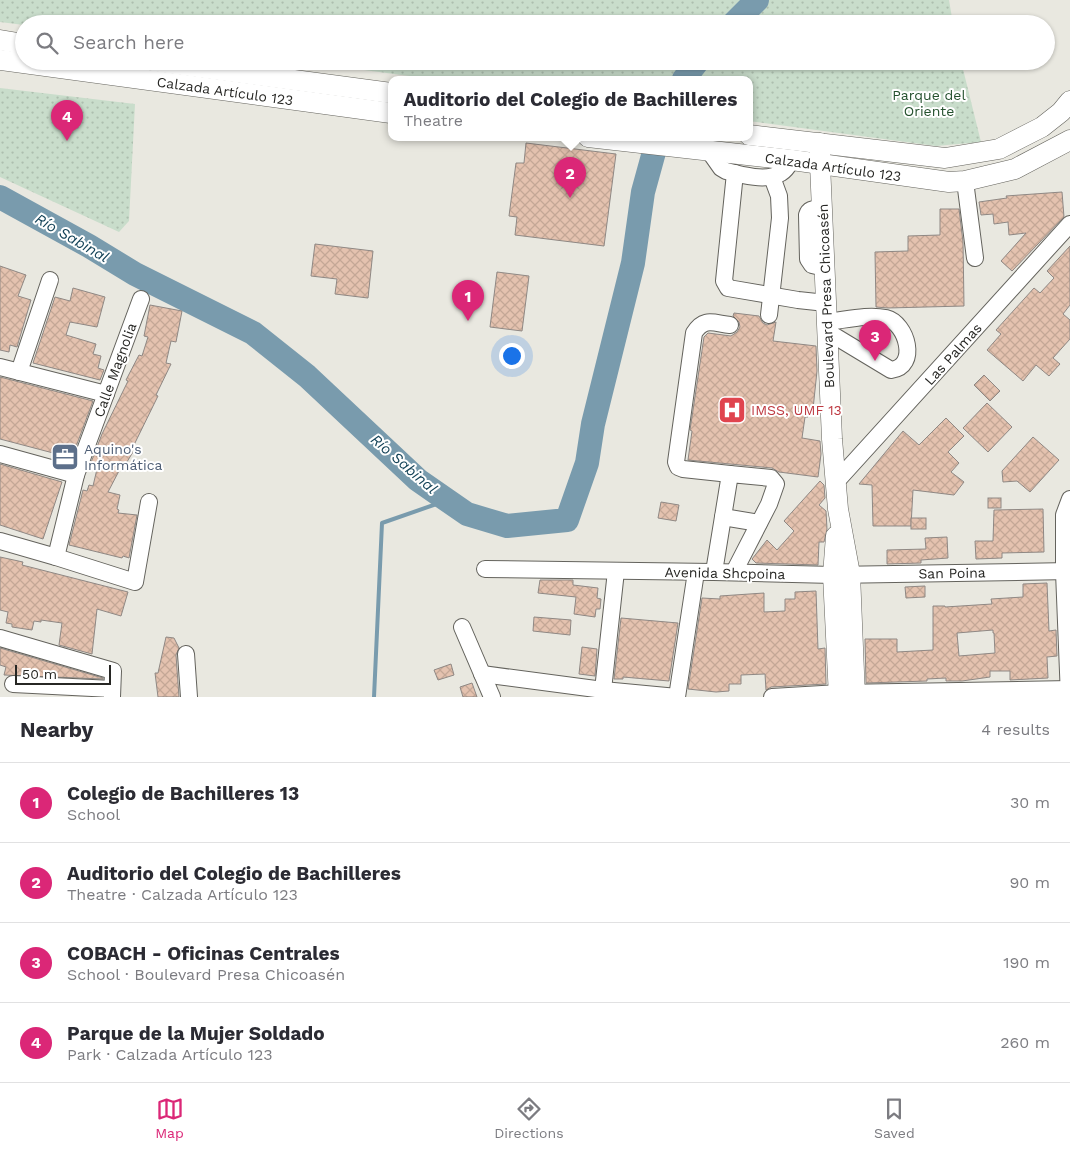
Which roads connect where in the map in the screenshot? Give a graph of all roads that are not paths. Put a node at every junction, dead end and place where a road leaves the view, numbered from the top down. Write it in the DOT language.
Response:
graph roads {
  1 [pos="0,40"];
  2 [pos="15,42"];
  3 [pos="0,60"];
  4 [pos="15,62"];
  5 [pos="74,70"];
  6 [pos="218,70"];
  7 [pos="388,94"];
  8 [pos="1070,101"];
  9 [pos="388,113"];
  10 [pos="1070,120"];
  11 [pos="753,135"];
  12 [pos="1070,140"];
  13 [pos="620,141"];
  14 [pos="820,143"];
  15 [pos="999,149"];
  16 [pos="709,151"];
  17 [pos="792,160"];
  18 [pos="820,164"];
  19 [pos="735,174"];
  20 [pos="772,177"];
  21 [pos="965,181"];
  22 [pos="1070,224"];
  23 [pos="975,258"];
  24 [pos="50,280"];
  25 [pos="772,296"];
  26 [pos="141,299"];
  27 [pos="770,315"];
  28 [pos="827,319"];
  29 [pos="730,325"];
  30 [pos="0,367"];
  31 [pos="19,372"];
  32 [pos="106,394"];
  33 [pos="0,454"];
  34 [pos="730,474"];
  35 [pos="76,475"];
  36 [pos="835,483"];
  37 [pos="1070,499"];
  38 [pos="149,502"];
  39 [pos="723,517"];
  40 [pos="759,523"];
  41 [pos="0,541"];
  42 [pos="56,557"];
  43 [pos="485,570"];
  44 [pos="616,571"];
  45 [pos="1067,571"];
  46 [pos="696,572"];
  47 [pos="714,572"];
  48 [pos="734,572"];
  49 [pos="842,574"];
  50 [pos="462,627"];
  51 [pos="0,638"];
  52 [pos="186,654"];
  53 [pos="482,674"];
  54 [pos="13,684"];
  55 [pos="602,690"];
  56 [pos="1069,692"];
  57 [pos="112,693"];
  58 [pos="847,695"];
  59 [pos="189,697"];
  60 [pos="492,697"];
  61 [pos="677,697"];
  62 [pos="772,697"];
  1 -- 2 [label="main road"];
  3 -- 4 [label="main road, Calzada Artículo 123"];
  5 -- 9 [label="main road, Calzada Artículo 123"];
  6 -- 7 [label="main road, Calzada Artículo 123"];
  8 -- 15 [label="main road, Calzada Artículo 123"];
  10 -- 15 [label="main road"];
  11 -- 14 [label="main road, Calzada Artículo 123"];
  12 -- 21 [label="main road, Calzada Artículo 123"];
  13 -- 16 [label="main road, Calzada Artículo 123"];
  14 -- 15 [label="main road, Calzada Artículo 123"];
  14 -- 18 [label="main road, Boulevard Presa Chicoasén"];
  16 -- 17 [label="main road, Calzada Artículo 123"];
  16 -- 19 [label="street"];
  17 -- 18 [label="main road, Calzada Artículo 123"];
  17 -- 20 [label="street"];
  18 -- 21 [label="main road, Calzada Artículo 123"];
  18 -- 28 [label="main road, Boulevard Presa Chicoasén"];
  19 -- 20 [label="street"];
  19 -- 25 [label="street"];
  20 -- 25 [label="street"];
  21 -- 23 [label="street"];
  22 -- 36 [label="street, Las Palmas"];
  24 -- 31 [label="street"];
  25 -- 27 [label="street"];
  25 -- 28 [label="street"];
  26 -- 32 [label="street, Calle Magnolia"];
  28 -- 36 [label="main road, Boulevard Presa Chicoasén"];
  29 -- 34 [label="street"];
  30 -- 31 [label="street"];
  31 -- 32 [label="street"];
  32 -- 35 [label="street, Calle Magnolia"];
  33 -- 35 [label="street"];
  34 -- 39 [label="street"];
  34 -- 40 [label="street"];
  35 -- 42 [label="street, Calle Magnolia"];
  36 -- 49 [label="main road, Boulevard Presa Chicoasén"];
  37 -- 45 [label="street"];
  38 -- 42 [label="street"];
  39 -- 40 [label="street"];
  39 -- 47 [label="street"];
  40 -- 48 [label="street"];
  41 -- 42 [label="street"];
  43 -- 44 [label="street, Avenida Shcpoina"];
  44 -- 46 [label="street, Avenida Shcpoina"];
  44 -- 55 [label="street"];
  45 -- 49 [label="street, San Poina"];
  45 -- 56 [label="street"];
  46 -- 47 [label="street, Avenida Shcpoina"];
  46 -- 61 [label="street"];
  47 -- 48 [label="street, Avenida Shcpoina"];
  48 -- 49 [label="street, Avenida Shcpoina"];
  49 -- 58 [label="main road, Boulevard Presa Chicoasén"];
  50 -- 53 [label="street"];
  51 -- 57 [label="street"];
  52 -- 59 [label="street"];
  53 -- 55 [label="street"];
  53 -- 60 [label="street"];
  54 -- 57 [label="street"];
  55 -- 61 [label="street"];
  56 -- 58 [label="street"];
  58 -- 62 [label="street"];
}
